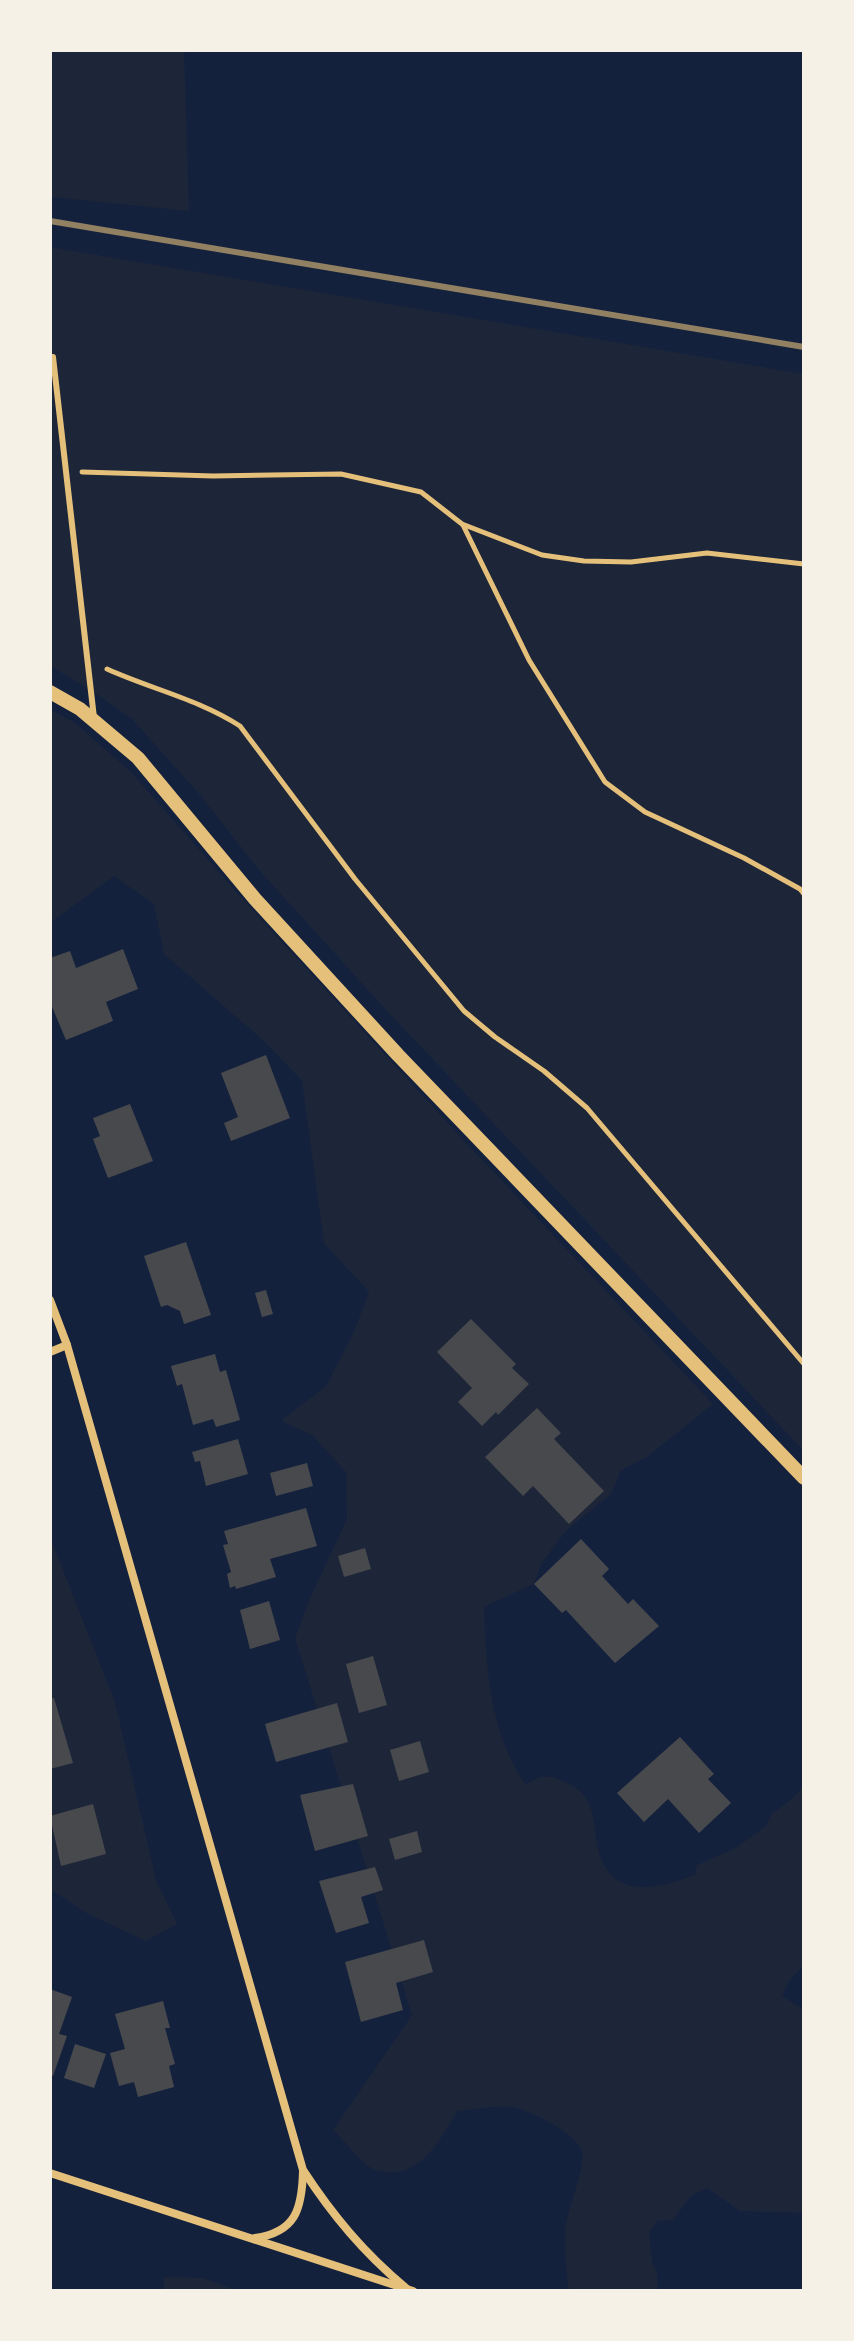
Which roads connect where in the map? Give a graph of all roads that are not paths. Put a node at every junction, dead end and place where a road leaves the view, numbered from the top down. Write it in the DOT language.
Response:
graph roads {
  1 [pos="53,357"];
  2 [pos="50,692"];
  3 [pos="94,722"];
  4 [pos="50,1300"];
  5 [pos="67,1345"];
  6 [pos="50,1352"];
  7 [pos="804,1478"];
  8 [pos="303,2170"];
  9 [pos="50,2173"];
  10 [pos="250,2239"];
  11 [pos="409,2290"];
  1 -- 3 [label="lane"];
  2 -- 3 [label="street"];
  3 -- 7 [label="street"];
  4 -- 5 [label="street"];
  5 -- 6 [label="street"];
  5 -- 8 [label="street"];
  8 -- 10 [label="street"];
  8 -- 11 [label="street"];
  9 -- 10 [label="street"];
  10 -- 11 [label="street"];
}
